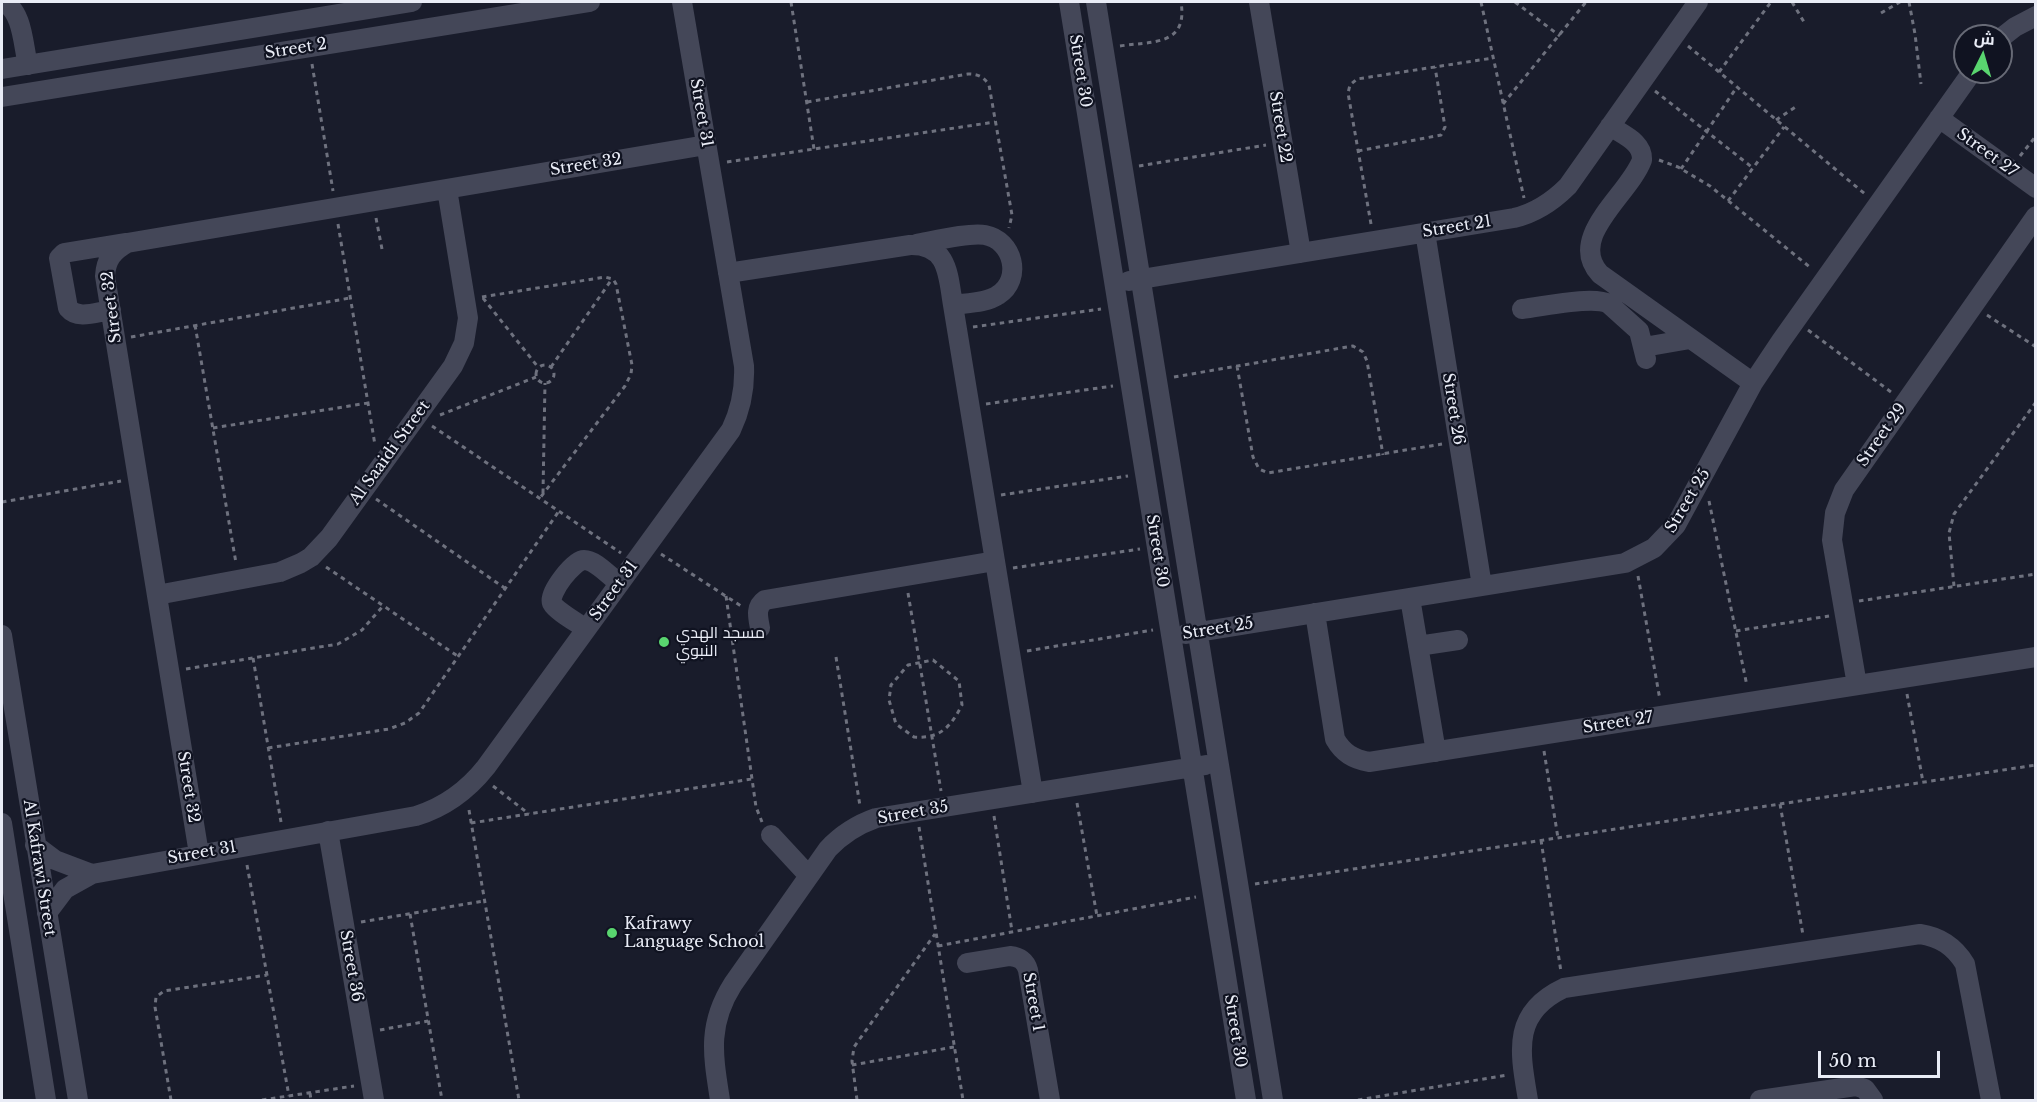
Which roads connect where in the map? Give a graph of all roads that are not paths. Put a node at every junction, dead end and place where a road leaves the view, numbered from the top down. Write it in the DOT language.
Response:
graph roads {
  1 [pos="3,2"];
  2 [pos="407,2"];
  3 [pos="412,2"];
  4 [pos="590,2"];
  5 [pos="682,2"];
  6 [pos="1069,2"];
  7 [pos="1096,2"];
  8 [pos="1259,2"];
  9 [pos="1698,2"];
  10 [pos="2036,16"];
  11 [pos="2013,29"];
  12 [pos="198,37"];
  13 [pos="203,64"];
  14 [pos="28,65"];
  15 [pos="2,69"];
  16 [pos="1963,84"];
  17 [pos="2,97"];
  18 [pos="1939,118"];
  19 [pos="1610,126"];
  20 [pos="706,145"];
  21 [pos="2036,188"];
  22 [pos="447,189"];
  23 [pos="2036,216"];
  24 [pos="1425,232"];
  25 [pos="127,243"];
  26 [pos="910,245"];
  27 [pos="1301,253"];
  28 [pos="728,273"];
  29 [pos="1141,279"];
  30 [pos="1114,283"];
  31 [pos="953,305"];
  32 [pos="1522,309"];
  33 [pos="111,310"];
  34 [pos="1690,339"];
  35 [pos="1753,383"];
  36 [pos="996,566"];
  37 [pos="619,584"];
  38 [pos="1482,586"];
  39 [pos="157,595"];
  40 [pos="1410,598"];
  41 [pos="1315,613"];
  42 [pos="760,623"];
  43 [pos="586,629"];
  44 [pos="1170,632"];
  45 [pos="1197,632"];
  46 [pos="2,635"];
  47 [pos="1458,640"];
  48 [pos="1418,646"];
  49 [pos="2036,657"];
  50 [pos="1857,685"];
  51 [pos="1437,752"];
  52 [pos="1218,763"];
  53 [pos="1192,767"];
  54 [pos="1033,793"];
  55 [pos="2,822"];
  56 [pos="328,831"];
  57 [pos="771,834"];
  58 [pos="35,845"];
  59 [pos="199,854"];
  60 [pos="92,874"];
  61 [pos="809,876"];
  62 [pos="7,887"];
  63 [pos="47,913"];
  64 [pos="967,963"];
  65 [pos="372,1092"];
  66 [pos="46,1101"];
  67 [pos="78,1101"];
  68 [pos="720,1101"];
  69 [pos="1050,1101"];
  70 [pos="1246,1101"];
  71 [pos="1273,1101"];
  72 [pos="1528,1101"];
  73 [pos="1760,1101"];
  74 [pos="1873,1101"];
  75 [pos="1991,1101"];
  1 -- 14 [label="street"];
  2 -- 3 [label="street, Street 2"];
  2 -- 12 [label="street, Street 2"];
  4 -- 13 [label="street, Street 2"];
  5 -- 20 [label="street, Street 31"];
  6 -- 30 [label="street, Street 30"];
  7 -- 29 [label="street, Street 30"];
  8 -- 27 [label="street, Street 22"];
  9 -- 19 [label="street, Street 21"];
  10 -- 11 [label="street"];
  12 -- 13 [label="street"];
  12 -- 14 [label="street, Street 2"];
  13 -- 17 [label="street, Street 2"];
  14 -- 15 [label="street, Street 2"];
  16 -- 18 [label="street, Street 25"];
  18 -- 21 [label="street, Street 27"];
  18 -- 35 [label="street, Street 25"];
  19 -- 24 [label="street, Street 21"];
  19 -- 34 [label="street"];
  20 -- 22 [label="street, Street 32"];
  20 -- 28 [label="street, Street 31"];
  22 -- 25 [label="street, Street 32"];
  22 -- 39 [label="street, Al Saaidi Street"];
  23 -- 50 [label="street, Street 29"];
  24 -- 27 [label="street, Street 21"];
  24 -- 38 [label="street, Street 26"];
  25 -- 33 [label="street, Street 32"];
  25 -- 33 [label="street"];
  26 -- 28 [label="street"];
  26 -- 31 [label="street"];
  26 -- 31 [label="street"];
  27 -- 29 [label="street, Street 21"];
  28 -- 37 [label="street, Street 31"];
  29 -- 30 [label="street, Street 21"];
  29 -- 45 [label="street, Street 30"];
  30 -- 44 [label="street, Street 30"];
  31 -- 36 [label="street"];
  32 -- 34 [label="street"];
  33 -- 39 [label="street, Street 32"];
  34 -- 35 [label="street"];
  35 -- 38 [label="street, Street 25"];
  36 -- 42 [label="street"];
  36 -- 54 [label="street"];
  37 -- 43 [label="street, Street 31"];
  37 -- 43 [label="street"];
  38 -- 40 [label="street, Street 25"];
  39 -- 59 [label="street, Street 32"];
  40 -- 41 [label="street, Street 25"];
  40 -- 48 [label="street"];
  41 -- 45 [label="street, Street 25"];
  41 -- 51 [label="street, Street 27"];
  43 -- 56 [label="street, Street 31"];
  44 -- 45 [label="street, Street 25"];
  44 -- 53 [label="street, Street 30"];
  45 -- 52 [label="street, Street 30"];
  46 -- 58 [label="street, Al Kafrawi Street"];
  47 -- 48 [label="street"];
  48 -- 51 [label="street"];
  49 -- 50 [label="street, Street 27"];
  50 -- 51 [label="street, Street 27"];
  52 -- 53 [label="street, Street 35"];
  52 -- 71 [label="street, Street 30"];
  53 -- 54 [label="street, Street 35"];
  53 -- 70 [label="street, Street 30"];
  54 -- 61 [label="street, Street 35"];
  55 -- 62 [label="street, Al Kafrawi Street"];
  56 -- 59 [label="street, Street 31"];
  56 -- 65 [label="street, Street 36"];
  57 -- 61 [label="street"];
  58 -- 60 [label="street"];
  58 -- 63 [label="street, Al Kafrawi Street"];
  59 -- 60 [label="street, Street 31"];
  60 -- 63 [label="street, Street 31"];
  61 -- 68 [label="street, Street 35"];
  62 -- 66 [label="street, Al Kafrawi Street"];
  63 -- 67 [label="street, Al Kafrawi Street"];
  64 -- 69 [label="street, Street 1"];
  72 -- 75 [label="street"];
  73 -- 74 [label="street"];
}
